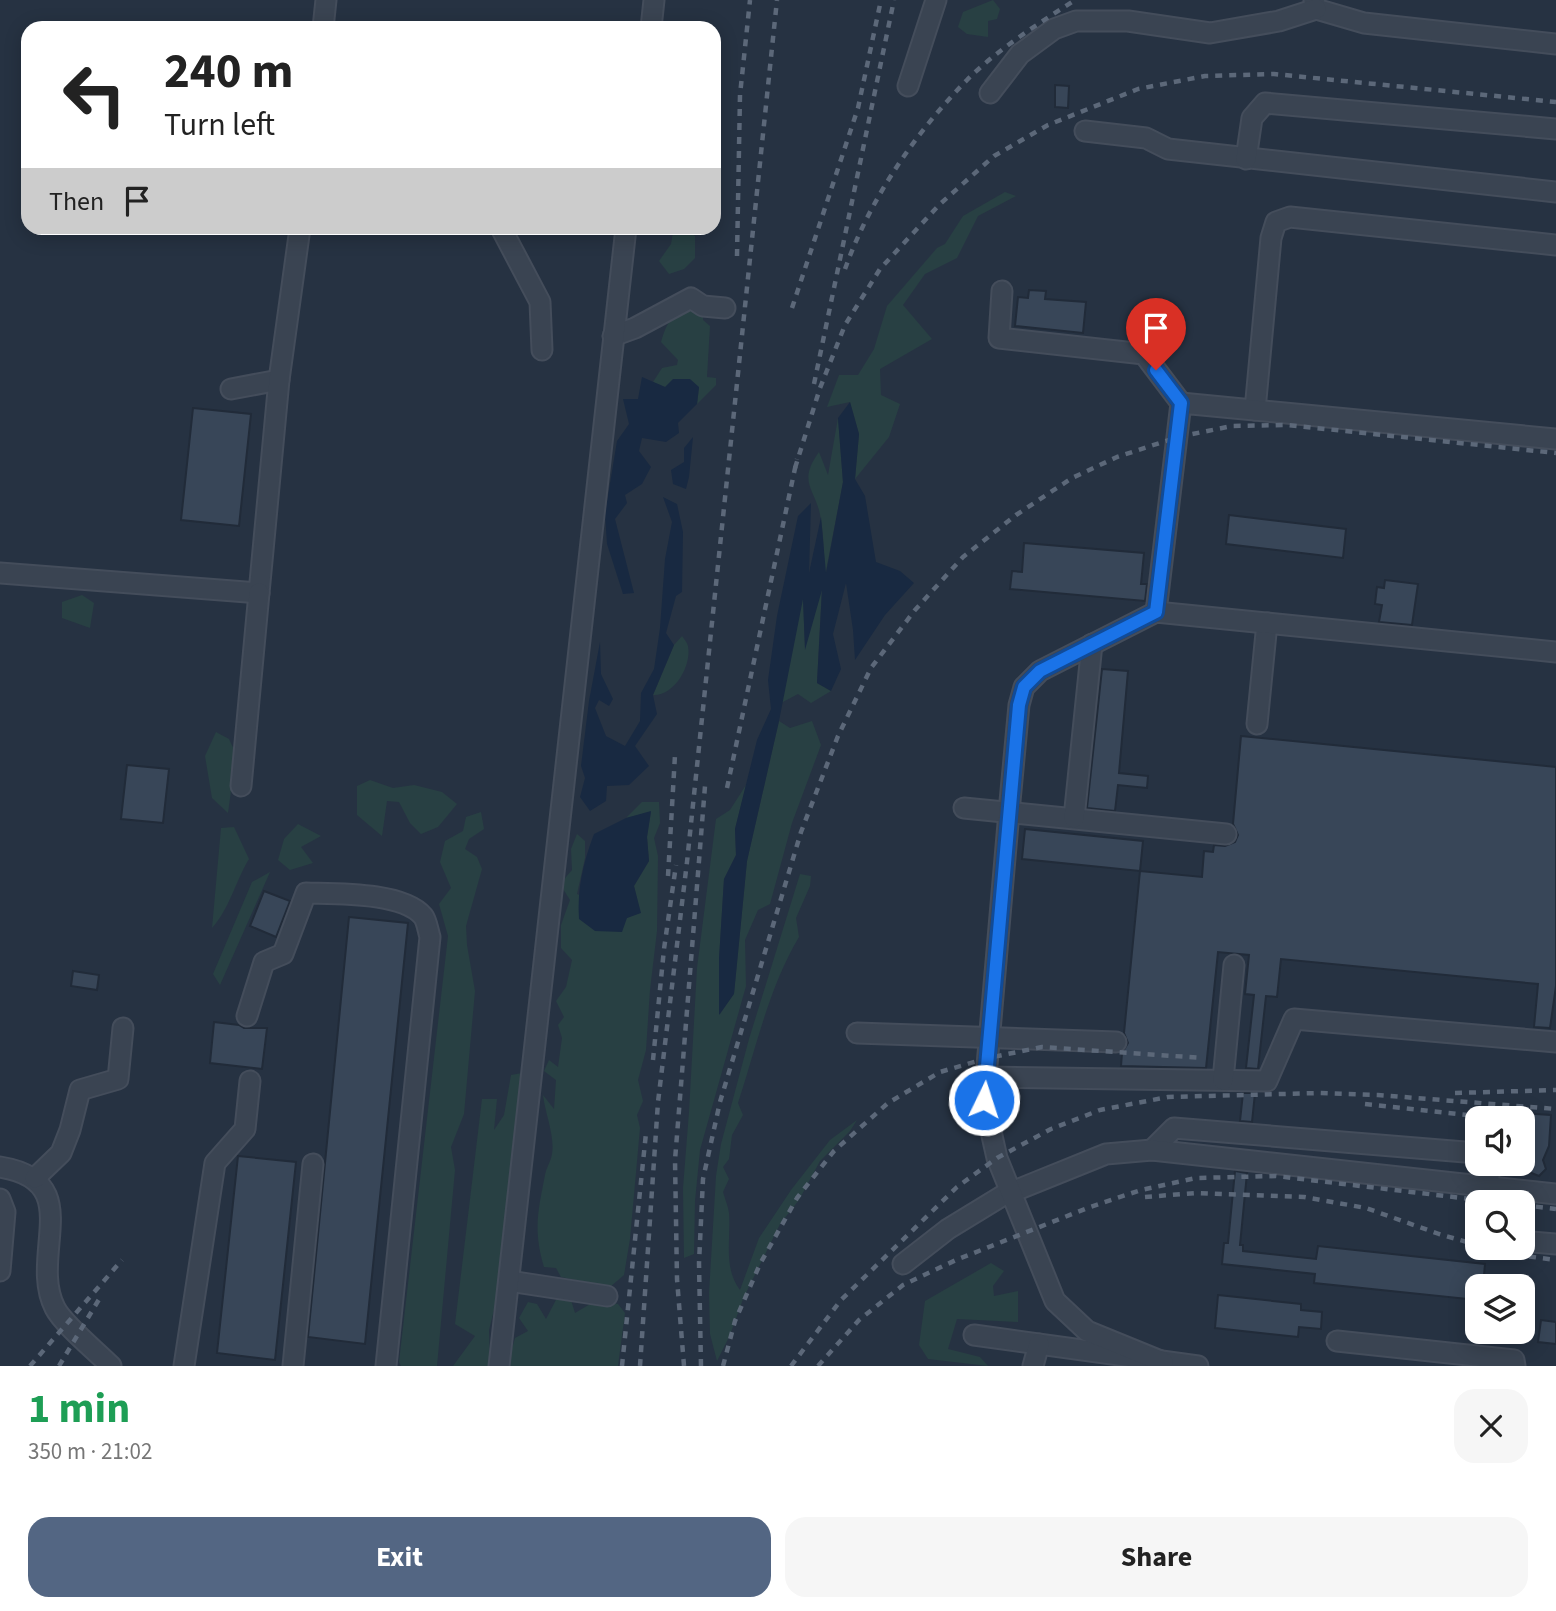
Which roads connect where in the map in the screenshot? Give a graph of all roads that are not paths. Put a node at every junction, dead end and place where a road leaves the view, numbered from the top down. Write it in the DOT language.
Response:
graph roads {
  1 [pos="327,0"];
  2 [pos="654,0"];
  3 [pos="936,0"];
  4 [pos="1315,4"];
  5 [pos="324,21"];
  6 [pos="652,21"];
  7 [pos="1556,44"];
  8 [pos="908,86"];
  9 [pos="990,93"];
  10 [pos="1556,129"];
  11 [pos="1085,131"];
  12 [pos="1246,159"];
  13 [pos="1556,192"];
  14 [pos="299,235"];
  15 [pos="505,235"];
  16 [pos="625,235"];
  17 [pos="1556,245"];
  18 [pos="1002,291"];
  19 [pos="725,308"];
  20 [pos="613,336"];
  21 [pos="542,349"];
  22 [pos="279,380"];
  23 [pos="231,389"];
  24 [pos="1181,403"];
  25 [pos="1255,410"];
  26 [pos="1556,439"];
  27 [pos="0,573"];
  28 [pos="259,593"];
  29 [pos="1156,612"];
  30 [pos="1267,623"];
  31 [pos="1092,644"];
  32 [pos="1556,652"];
  33 [pos="1257,723"];
  34 [pos="241,786"];
  35 [pos="964,808"];
  36 [pos="1009,812"];
  37 [pos="1074,818"];
  38 [pos="1226,834"];
  39 [pos="1234,965"];
  40 [pos="247,1016"];
  41 [pos="123,1028"];
  42 [pos="857,1033"];
  43 [pos="989,1038"];
  44 [pos="1116,1042"];
  45 [pos="1556,1042"];
  46 [pos="986,1077"];
  47 [pos="1223,1080"];
  48 [pos="250,1081"];
  49 [pos="1152,1150"];
  50 [pos="1465,1152"];
  51 [pos="313,1164"];
  52 [pos="0,1167"];
  53 [pos="1489,1176"];
  54 [pos="35,1178"];
  55 [pos="1488,1186"];
  56 [pos="1010,1193"];
  57 [pos="1556,1194"];
  58 [pos="0,1199"];
  59 [pos="1535,1242"];
  60 [pos="1556,1244"];
  61 [pos="903,1264"];
  62 [pos="0,1271"];
  63 [pos="509,1281"];
  64 [pos="607,1296"];
  65 [pos="974,1335"];
  66 [pos="1337,1341"];
  67 [pos="1039,1344"];
  68 [pos="1163,1362"];
  69 [pos="111,1366"];
  70 [pos="184,1366"];
  71 [pos="293,1366"];
  72 [pos="386,1366"];
  73 [pos="499,1366"];
  74 [pos="1033,1366"];
  75 [pos="1198,1366"];
  76 [pos="1515,1366"];
  1 -- 5 [label="street"];
  2 -- 6 [label="street"];
  3 -- 8 [label="street"];
  4 -- 7 [label="street"];
  4 -- 9 [label="street"];
  10 -- 12 [label="street"];
  11 -- 12 [label="street"];
  12 -- 13 [label="street"];
  14 -- 22 [label="street"];
  15 -- 21 [label="street"];
  16 -- 20 [label="street"];
  17 -- 25 [label="street"];
  18 -- 24 [label="street"];
  19 -- 20 [label="street"];
  20 -- 63 [label="street"];
  22 -- 23 [label="street"];
  22 -- 28 [label="street"];
  24 -- 25 [label="street"];
  24 -- 29 [label="street"];
  25 -- 26 [label="street"];
  27 -- 28 [label="street"];
  28 -- 34 [label="street"];
  29 -- 30 [label="street"];
  29 -- 31 [label="street"];
  30 -- 32 [label="street"];
  30 -- 33 [label="street"];
  31 -- 36 [label="street"];
  31 -- 37 [label="street"];
  35 -- 36 [label="street"];
  36 -- 37 [label="street"];
  36 -- 43 [label="street"];
  37 -- 38 [label="street"];
  39 -- 47 [label="street"];
  40 -- 72 [label="street"];
  41 -- 54 [label="street"];
  42 -- 43 [label="street"];
  43 -- 44 [label="street"];
  43 -- 46 [label="street"];
  45 -- 47 [label="street"];
  46 -- 47 [label="street"];
  46 -- 56 [label="street"];
  48 -- 70 [label="street"];
  49 -- 50 [label="street"];
  49 -- 55 [label="street"];
  49 -- 56 [label="street"];
  51 -- 71 [label="street"];
  52 -- 54 [label="street"];
  53 -- 55 [label="street"];
  54 -- 69 [label="street"];
  55 -- 57 [label="street"];
  56 -- 61 [label="street"];
  56 -- 68 [label="street"];
  58 -- 62 [label="street"];
  59 -- 60 [label="street"];
  63 -- 64 [label="street"];
  63 -- 73 [label="street"];
  65 -- 67 [label="street"];
  66 -- 76 [label="street"];
  67 -- 68 [label="street"];
  67 -- 74 [label="street"];
  68 -- 75 [label="street"];
}
